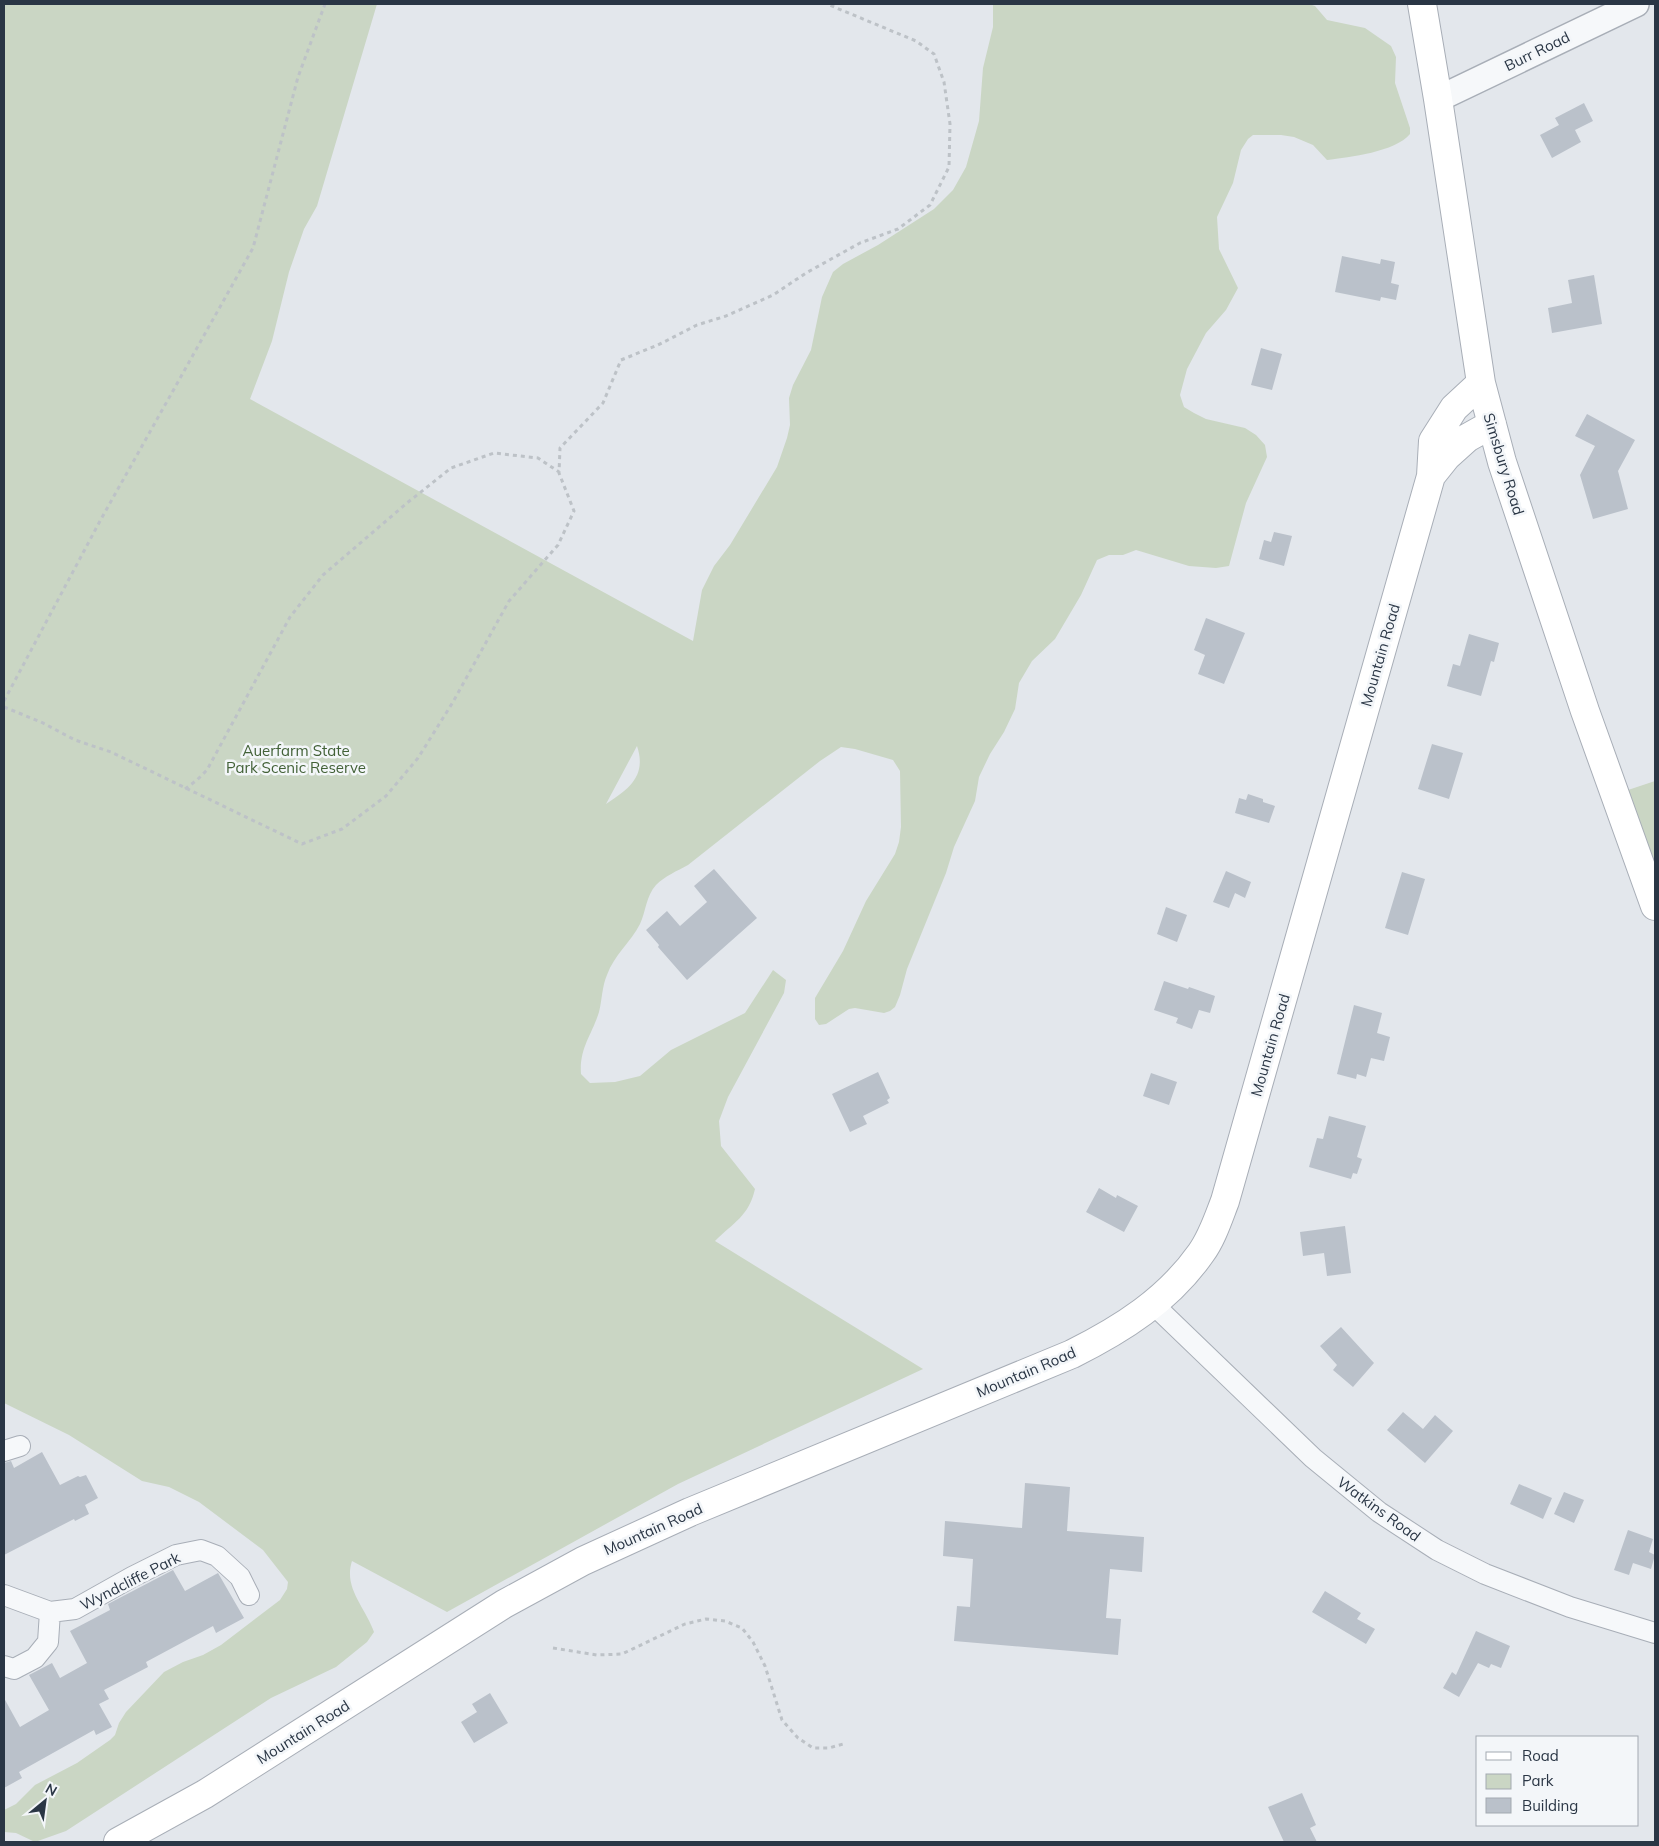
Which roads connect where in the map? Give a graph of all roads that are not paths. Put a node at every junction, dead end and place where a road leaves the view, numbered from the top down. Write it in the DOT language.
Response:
graph roads {
  1 [pos="1422,4"];
  2 [pos="1636,4"];
  3 [pos="1438,99"];
  4 [pos="1481,383"];
  5 [pos="1492,424"];
  6 [pos="1430,476"];
  7 [pos="1655,906"];
  8 [pos="1154,1305"];
  9 [pos="4,1595"];
  10 [pos="249,1595"];
  11 [pos="50,1612"];
  12 [pos="1655,1633"];
  13 [pos="4,1666"];
  14 [pos="118,1842"];
  1 -- 3 [label="main road, Simsbury Road"];
  2 -- 3 [label="street, Burr Road"];
  3 -- 4 [label="main road, Simsbury Road"];
  4 -- 5 [label="main road, Simsbury Road"];
  4 -- 6 [label="main road, Mountain Road"];
  5 -- 6 [label="main road, Mountain Road"];
  5 -- 7 [label="main road, Simsbury Road"];
  6 -- 8 [label="main road, Mountain Road"];
  8 -- 12 [label="street, Watkins Road"];
  8 -- 14 [label="main road, Mountain Road"];
  9 -- 11 [label="street, Wyndcliffe Park"];
  10 -- 11 [label="street, Wyndcliffe Park"];
  11 -- 13 [label="street"];
}
